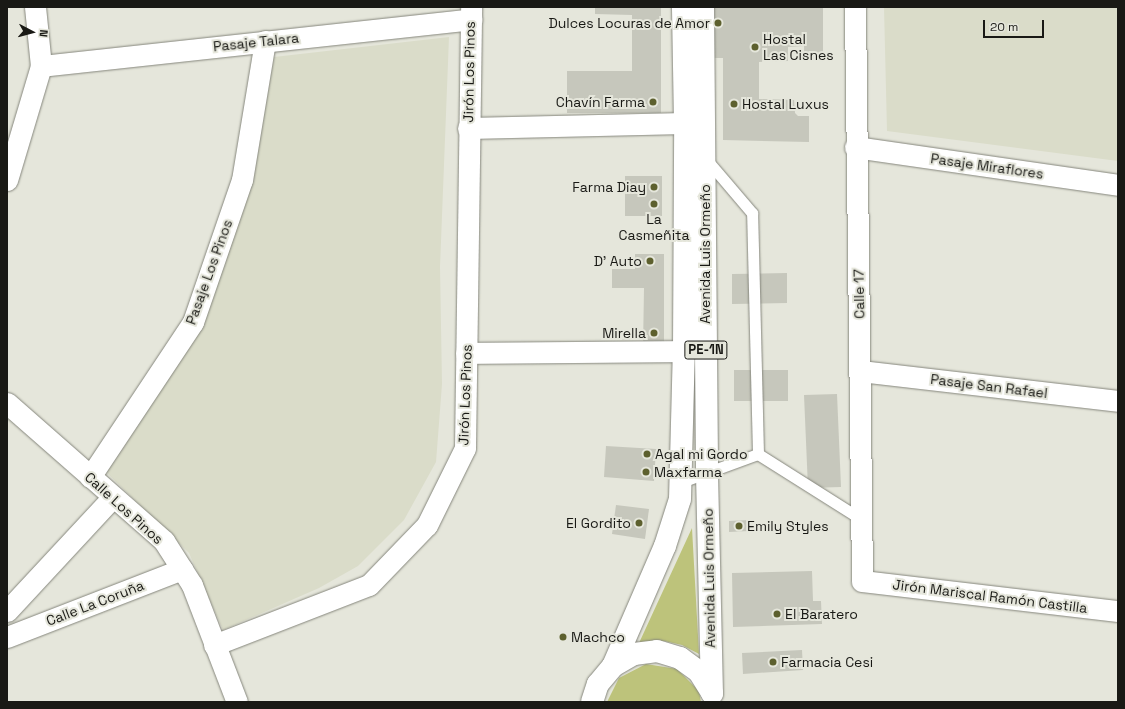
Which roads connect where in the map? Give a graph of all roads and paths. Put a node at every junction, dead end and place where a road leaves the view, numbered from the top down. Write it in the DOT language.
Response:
graph roads {
  1 [pos="35,7"];
  2 [pos="683,7"];
  3 [pos="703,7"];
  4 [pos="855,7"];
  5 [pos="471,13"];
  6 [pos="265,41"];
  7 [pos="41,66"];
  8 [pos="686,123"];
  9 [pos="468,128"];
  10 [pos="855,147"];
  11 [pos="695,157"];
  12 [pos="7,180"];
  13 [pos="1118,186"];
  14 [pos="684,351"];
  15 [pos="466,353"];
  16 [pos="860,371"];
  17 [pos="1118,400"];
  18 [pos="7,403"];
  19 [pos="758,454"];
  20 [pos="707,474"];
  21 [pos="90,478"];
  22 [pos="681,482"];
  23 [pos="113,497"];
  24 [pos="861,519"];
  25 [pos="182,569"];
  26 [pos="862,581"];
  27 [pos="7,611"];
  28 [pos="1118,611"];
  29 [pos="7,637"];
  30 [pos="214,645"];
  31 [pos="613,666"];
  32 [pos="595,693"];
  33 [pos="713,697"];
  34 [pos="237,702"];
  35 [pos="577,702"];
  1 -- 7 [label="street"];
  2 -- 8 [label="highway, Avenida Luis Ormeño / PE-1N"];
  3 -- 11 [label="highway, Avenida Luis Ormeño / PE-1N"];
  4 -- 10 [label="street, Calle 17"];
  5 -- 6 [label="street, Pasaje Talara"];
  5 -- 9 [label="street, Jirón Los Pinos"];
  6 -- 7 [label="street, Pasaje Talara"];
  6 -- 21 [label="street, Pasaje Los Pinos"];
  7 -- 12 [label="street"];
  8 -- 9 [label="street"];
  8 -- 11 [label="highway, Avenida Luis Ormeño / PE-1N"];
  9 -- 15 [label="street, Jirón Los Pinos"];
  10 -- 13 [label="street, Pasaje Miraflores"];
  10 -- 16 [label="street, Calle 17"];
  11 -- 14 [label="highway, Avenida Luis Ormeño / PE-1N"];
  11 -- 19 [label="lane"];
  11 -- 20 [label="highway, Avenida Luis Ormeño / PE-1N"];
  14 -- 15 [label="street"];
  14 -- 22 [label="highway, Avenida Luis Ormeño / PE-1N"];
  15 -- 30 [label="street, Jirón Los Pinos"];
  16 -- 17 [label="street, Pasaje San Rafael"];
  16 -- 24 [label="street, Calle 17"];
  18 -- 21 [label="street, Calle Los Pinos"];
  19 -- 20 [label="lane"];
  19 -- 24 [label="lane"];
  20 -- 22 [label="lane"];
  20 -- 33 [label="highway, Avenida Luis Ormeño / PE-1N"];
  21 -- 23 [label="street, Calle Los Pinos"];
  22 -- 31 [label="highway, Avenida Luis Ormeño / PE-1N"];
  23 -- 25 [label="street, Calle Los Pinos"];
  23 -- 27 [label="street"];
  24 -- 26 [label="street, Calle 17"];
  25 -- 29 [label="street, Calle La Coruña"];
  25 -- 30 [label="street, Calle Los Pinos"];
  26 -- 28 [label="street, Jirón Mariscal Ramón Castilla"];
  30 -- 34 [label="street, Calle Los Pinos"];
  31 -- 32 [label="highway, PE-1N"];
  31 -- 33 [label="highway, PE-1N"];
  32 -- 35 [label="highway, PE-1N"];
}
